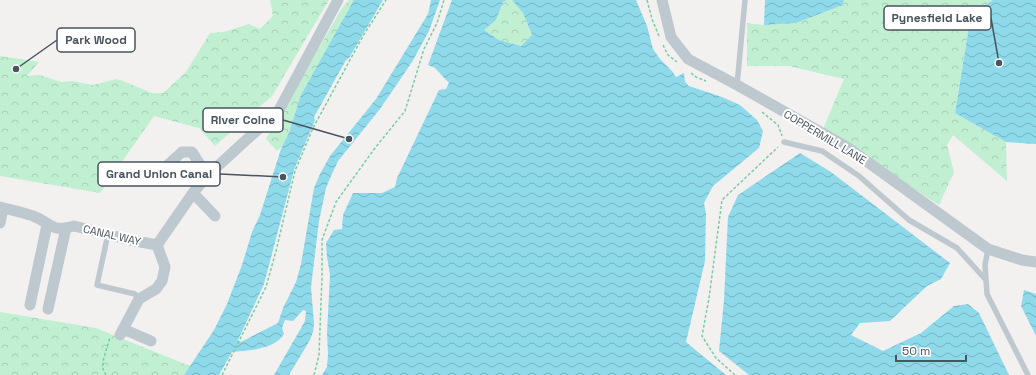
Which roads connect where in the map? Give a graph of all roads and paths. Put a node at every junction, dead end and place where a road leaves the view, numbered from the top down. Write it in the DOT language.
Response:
graph roads {
  1 [pos="338,0"];
  2 [pos="386,0"];
  3 [pos="444,0"];
  4 [pos="662,0"];
  5 [pos="745,0"];
  6 [pos="737,84"];
  7 [pos="784,142"];
  8 [pos="160,172"];
  9 [pos="207,176"];
  10 [pos="192,193"];
  11 [pos="2,208"];
  12 [pos="214,216"];
  13 [pos="0,223"];
  14 [pos="47,225"];
  15 [pos="66,228"];
  16 [pos="108,234"];
  17 [pos="157,245"];
  18 [pos="988,249"];
  19 [pos="1036,262"];
  20 [pos="986,280"];
  21 [pos="139,299"];
  22 [pos="30,305"];
  23 [pos="48,309"];
  24 [pos="122,332"];
  25 [pos="150,341"];
  26 [pos="106,375"];
  27 [pos="222,375"];
  28 [pos="314,375"];
  29 [pos="735,375"];
  30 [pos="1028,375"];
  1 -- 9 [label="street"];
  2 -- 27 [label="path"];
  3 -- 28 [label="path"];
  4 -- 6 [label="street, COPPERMILL LANE"];
  5 -- 6 [label="lane"];
  6 -- 18 [label="street, COPPERMILL LANE"];
  7 -- 20 [label="lane"];
  7 -- 29 [label="path"];
  8 -- 9 [label="street"];
  9 -- 10 [label="street"];
  10 -- 12 [label="street"];
  10 -- 17 [label="street"];
  11 -- 13 [label="street"];
  11 -- 14 [label="street, CANAL WAY"];
  14 -- 15 [label="street, CANAL WAY"];
  14 -- 22 [label="street"];
  15 -- 16 [label="street, CANAL WAY"];
  15 -- 23 [label="street"];
  16 -- 17 [label="street, CANAL WAY"];
  16 -- 21 [label="lane"];
  17 -- 21 [label="street"];
  18 -- 19 [label="street, COPPERMILL LANE"];
  18 -- 20 [label="lane"];
  20 -- 30 [label="lane"];
  21 -- 24 [label="street"];
  24 -- 25 [label="street"];
  24 -- 26 [label="path"];
}
